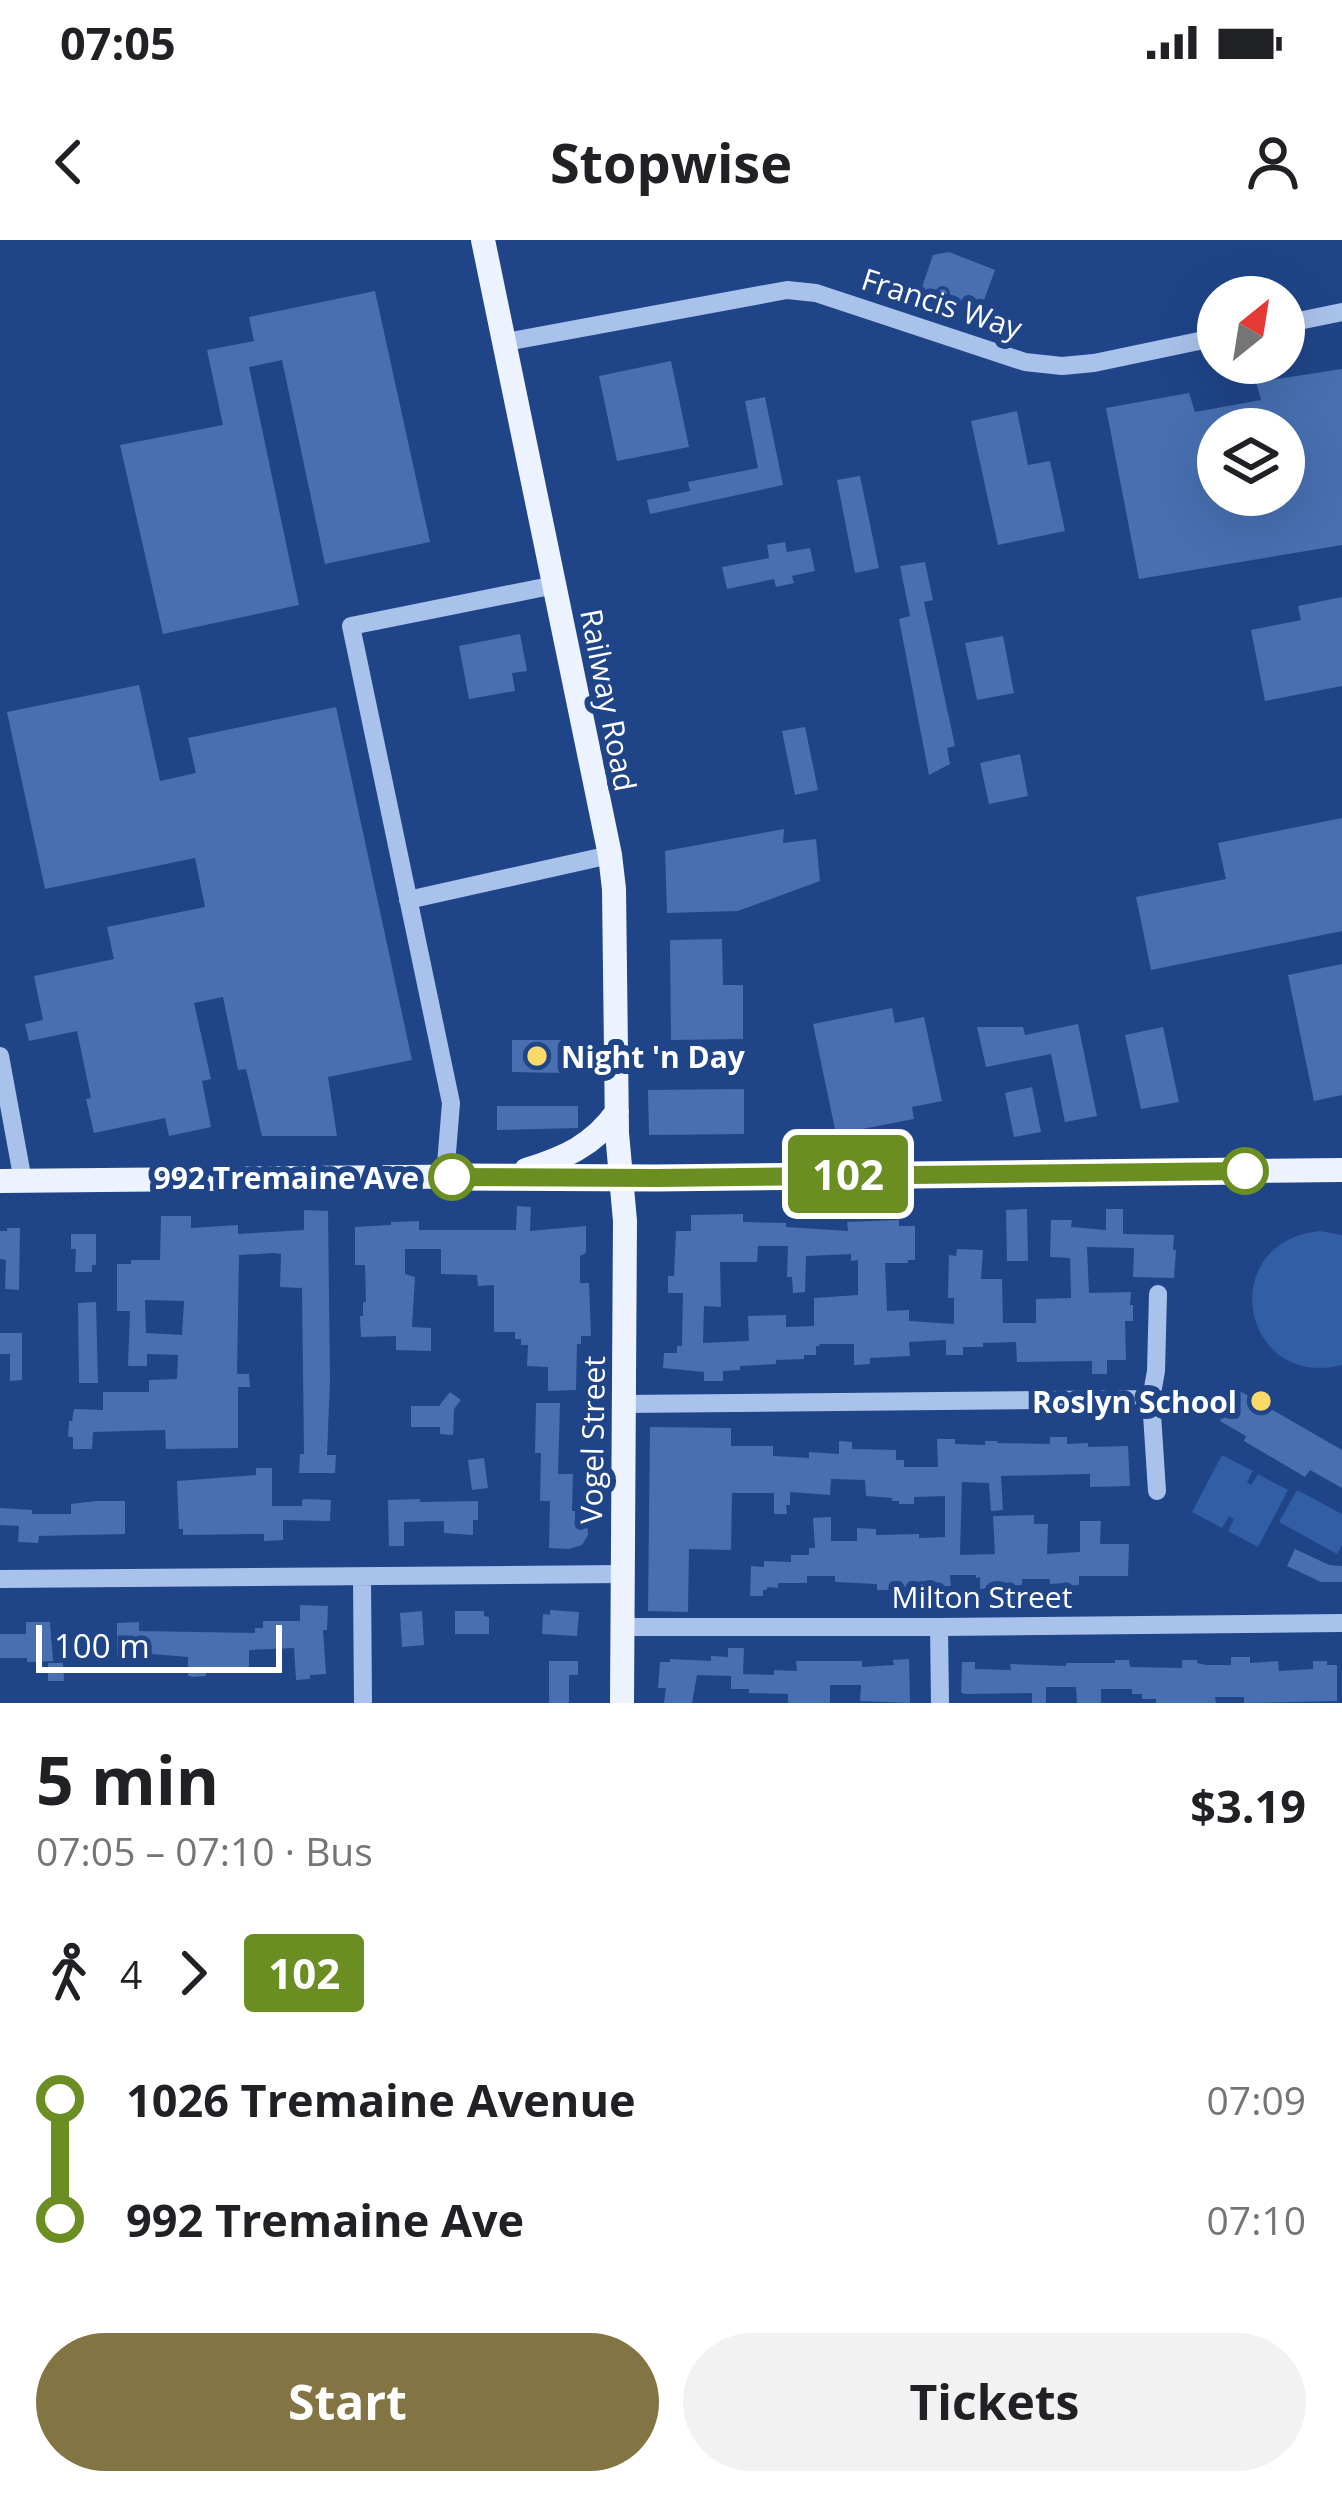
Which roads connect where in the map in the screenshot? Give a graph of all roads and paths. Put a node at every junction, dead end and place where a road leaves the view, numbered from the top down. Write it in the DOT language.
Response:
graph roads {
  1 [pos="483,240"];
  2 [pos="1342,312"];
  3 [pos="1305,320"];
  4 [pos="1197,341"];
  5 [pos="506,342"];
  6 [pos="555,585"];
  7 [pos="610,855"];
  8 [pos="408,900"];
  9 [pos="0,1056"];
  10 [pos="617,1112"];
  11 [pos="1342,1170"];
  12 [pos="506,1176"];
  13 [pos="445,1177"];
  14 [pos="622,1178"];
  15 [pos="11,1181"];
  16 [pos="1158,1294"];
  17 [pos="1151,1399"];
  18 [pos="623,1404"];
  19 [pos="1156,1491"];
  20 [pos="621,1574"];
  21 [pos="362,1577"];
  22 [pos="0,1579"];
  23 [pos="1342,1623"];
  24 [pos="622,1627"];
  25 [pos="940,1627"];
  26 [pos="363,1703"];
  27 [pos="622,1703"];
  28 [pos="940,1703"];
  1 -- 5 [label="main road, Railway Road"];
  2 -- 3 [label="street"];
  4 -- 5 [label="street, Francis Way"];
  5 -- 6 [label="main road, Railway Road"];
  6 -- 7 [label="main road, Railway Road"];
  6 -- 8 [label="street"];
  7 -- 8 [label="street"];
  7 -- 10 [label="main road, Railway Road"];
  8 -- 13 [label="street"];
  9 -- 15 [label="street"];
  10 -- 12 [label="main road"];
  10 -- 14 [label="main road, Railway Road"];
  11 -- 14 [label="main road"];
  12 -- 13 [label="main road"];
  12 -- 14 [label="main road"];
  13 -- 15 [label="main road"];
  14 -- 18 [label="main road, Vogel Street"];
  16 -- 17 [label="street"];
  17 -- 18 [label="street"];
  17 -- 19 [label="street"];
  18 -- 20 [label="main road, Vogel Street"];
  20 -- 21 [label="street"];
  20 -- 24 [label="main road, Vogel Street"];
  21 -- 22 [label="street"];
  21 -- 26 [label="street"];
  23 -- 25 [label="street, Milton Street"];
  24 -- 25 [label="street, Milton Street"];
  24 -- 27 [label="main road, Vogel Street"];
  25 -- 28 [label="street"];
}
